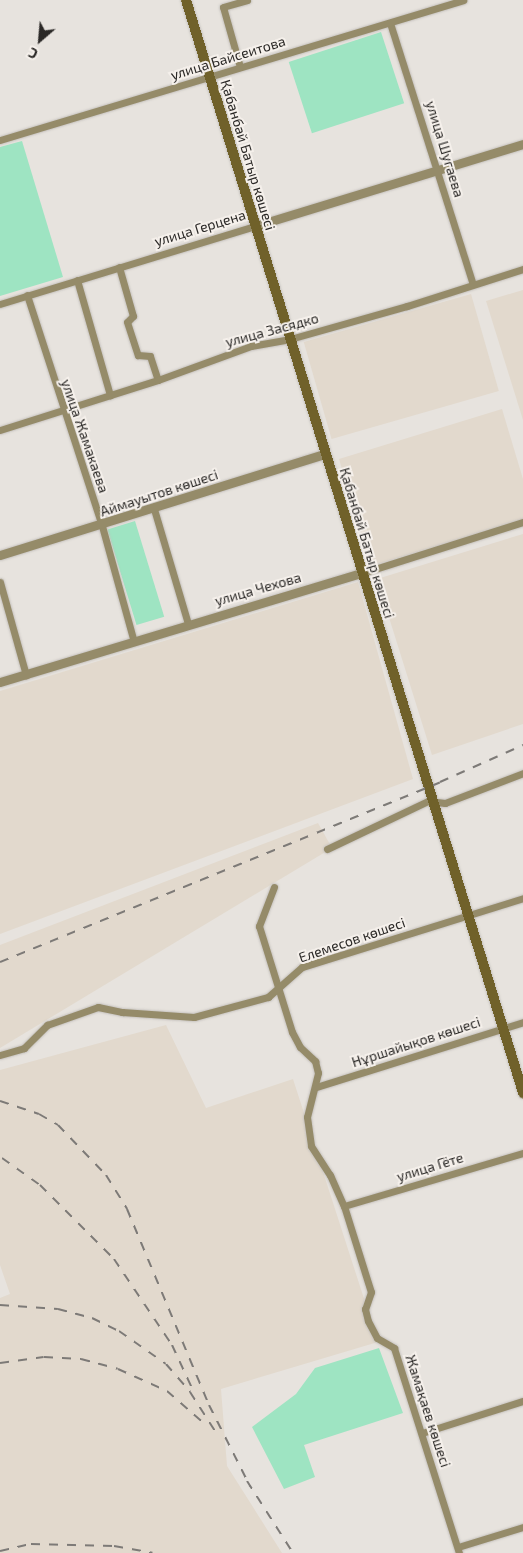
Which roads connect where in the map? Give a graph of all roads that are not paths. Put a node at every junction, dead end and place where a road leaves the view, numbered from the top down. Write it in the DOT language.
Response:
graph roads {
  1 [pos="186,0"];
  2 [pos="247,0"];
  3 [pos="463,0"];
  4 [pos="390,22"];
  5 [pos="240,67"];
  6 [pos="209,76"];
  7 [pos="0,140"];
  8 [pos="523,144"];
  9 [pos="438,168"];
  10 [pos="255,226"];
  11 [pos="119,267"];
  12 [pos="523,269"];
  13 [pos="77,280"];
  14 [pos="473,284"];
  15 [pos="27,295"];
  16 [pos="0,304"];
  17 [pos="290,339"];
  18 [pos="158,380"];
  19 [pos="110,395"];
  20 [pos="62,411"];
  21 [pos="0,430"];
  22 [pos="326,454"];
  23 [pos="154,509"];
  24 [pos="523,522"];
  25 [pos="102,526"];
  26 [pos="0,555"];
  27 [pos="362,573"];
  28 [pos="0,582"];
  29 [pos="188,624"];
  30 [pos="134,642"];
  31 [pos="26,675"];
  32 [pos="0,682"];
  33 [pos="523,773"];
  34 [pos="433,801"];
  35 [pos="327,849"];
  36 [pos="274,887"];
  37 [pos="523,898"];
  38 [pos="469,915"];
  39 [pos="279,988"];
  40 [pos="523,1022"];
  41 [pos="504,1027"];
  42 [pos="0,1054"];
  43 [pos="316,1087"];
  44 [pos="523,1093"];
  45 [pos="523,1153"];
  46 [pos="344,1206"];
  47 [pos="523,1401"];
  48 [pos="422,1433"];
  49 [pos="523,1527"];
  50 [pos="459,1550"];
  1 -- 6 [label="main road, Қабанбай Батыр көшесі"];
  2 -- 5 [label="street"];
  3 -- 4 [label="street, улица Байсеитова"];
  4 -- 5 [label="street, улица Байсеитова"];
  4 -- 9 [label="street, улица Шугаева"];
  5 -- 6 [label="street, улица Байсеитова"];
  6 -- 7 [label="street, улица Байсеитова"];
  6 -- 10 [label="main road, Қабанбай Батыр көшесі"];
  8 -- 9 [label="street, улица Герцена"];
  9 -- 10 [label="street, улица Герцена"];
  9 -- 14 [label="street, улица Шугаева"];
  10 -- 11 [label="street, улица Герцена"];
  10 -- 17 [label="main road, Қабанбай Батыр көшесі"];
  11 -- 13 [label="street, улица Герцена"];
  11 -- 18 [label="street"];
  12 -- 14 [label="street, улица Засядко"];
  13 -- 15 [label="street, улица Герцена"];
  13 -- 19 [label="street"];
  14 -- 17 [label="street, улица Засядко"];
  15 -- 16 [label="street, улица Герцена"];
  15 -- 20 [label="street, улица Жамакаева"];
  17 -- 18 [label="street, улица Засядко"];
  17 -- 22 [label="main road, Қабанбай Батыр көшесі"];
  18 -- 19 [label="street, улица Засядко"];
  19 -- 20 [label="street, улица Засядко"];
  20 -- 21 [label="street, улица Засядко"];
  20 -- 25 [label="street, улица Жамакаева"];
  22 -- 23 [label="street, Аймауытов көшесі"];
  22 -- 27 [label="main road, Қабанбай Батыр көшесі"];
  23 -- 25 [label="street, Аймауытов көшесі"];
  23 -- 29 [label="street"];
  24 -- 27 [label="street, улица Чехова"];
  25 -- 26 [label="street, Аймауытов көшесі"];
  25 -- 30 [label="street, улица Жамакаева"];
  27 -- 29 [label="street, улица Чехова"];
  27 -- 34 [label="main road, Қабанбай Батыр көшесі"];
  28 -- 31 [label="street"];
  29 -- 30 [label="street, улица Чехова"];
  30 -- 31 [label="street, улица Чехова"];
  31 -- 32 [label="street, улица Чехова"];
  33 -- 34 [label="street"];
  34 -- 35 [label="street"];
  34 -- 38 [label="main road, Қабанбай Батыр көшесі"];
  36 -- 39 [label="street, Жамақаев көшесі"];
  37 -- 38 [label="street, Елемесов көшесі"];
  38 -- 39 [label="street, Елемесов көшесі"];
  38 -- 41 [label="main road, Қабанбай Батыр көшесі"];
  39 -- 42 [label="street, Елемесов көшесі"];
  39 -- 43 [label="street, Жамақаев көшесі"];
  40 -- 41 [label="street, Нұршайықов көшесі"];
  41 -- 43 [label="street, Нұршайықов көшесі"];
  41 -- 44 [label="main road, Қабанбай Батыр көшесі"];
  43 -- 46 [label="street, Жамақаев көшесі"];
  45 -- 46 [label="street, улица Гёте"];
  46 -- 48 [label="street, Жамақаев көшесі"];
  47 -- 48 [label="street"];
  48 -- 50 [label="street, Жамақаев көшесі"];
  49 -- 50 [label="street"];
}
